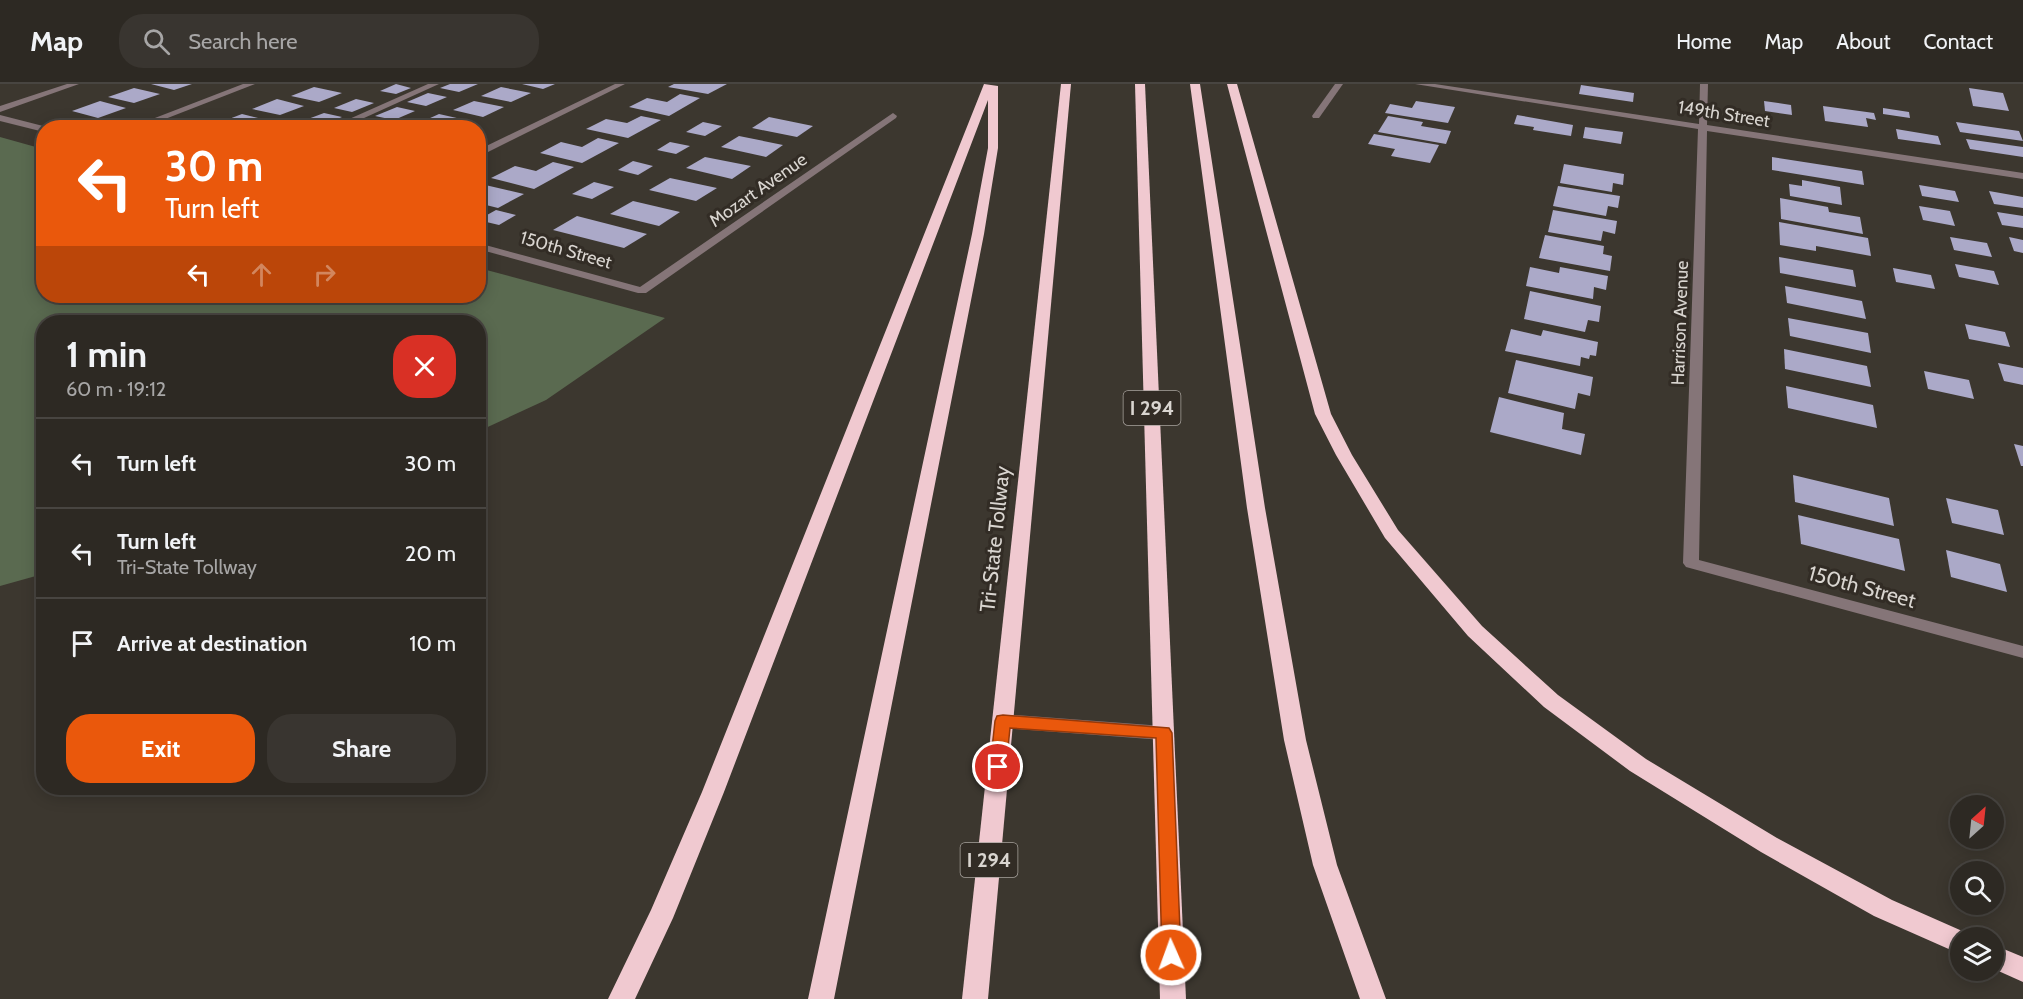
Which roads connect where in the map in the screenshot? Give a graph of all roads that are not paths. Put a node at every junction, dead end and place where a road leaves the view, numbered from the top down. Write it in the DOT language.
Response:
graph roads {
  1 [pos="75,84"];
  2 [pos="251,84"];
  3 [pos="435,84"];
  4 [pos="621,84"];
  5 [pos="991,84"];
  6 [pos="1066,84"];
  7 [pos="1140,84"];
  8 [pos="1195,84"];
  9 [pos="1232,84"];
  10 [pos="1339,84"];
  11 [pos="1419,84"];
  12 [pos="1704,84"];
  13 [pos="0,109"];
  14 [pos="893,116"];
  15 [pos="1316,116"];
  16 [pos="0,118"];
  17 [pos="154,120"];
  18 [pos="352,120"];
  19 [pos="36,127"];
  20 [pos="1703,127"];
  21 [pos="486,150"];
  22 [pos="2023,176"];
  23 [pos="486,248"];
  24 [pos="642,291"];
  25 [pos="1691,563"];
  26 [pos="2023,652"];
  27 [pos="1003,721"];
  28 [pos="1164,733"];
  29 [pos="1950,938"];
  30 [pos="2004,961"];
  31 [pos="2023,970"];
  32 [pos="621,999"];
  33 [pos="821,999"];
  34 [pos="975,999"];
  35 [pos="1173,999"];
  36 [pos="1373,999"];
  1 -- 13 [label="street"];
  2 -- 17 [label="street"];
  3 -- 18 [label="street"];
  4 -- 21 [label="street"];
  5 -- 32 [label="highway"];
  5 -- 33 [label="highway"];
  6 -- 27 [label="highway, Tri-State Tollway / I 294"];
  7 -- 28 [label="highway, I 294"];
  8 -- 36 [label="highway"];
  9 -- 29 [label="highway"];
  10 -- 15 [label="street"];
  11 -- 20 [label="street, 149th Street"];
  12 -- 20 [label="street, Harrison Avenue"];
  14 -- 24 [label="street, Mozart Avenue"];
  16 -- 19 [label="street"];
  20 -- 22 [label="street, 149th Street"];
  20 -- 25 [label="street, Harrison Avenue"];
  23 -- 24 [label="street, 150th Street"];
  25 -- 26 [label="street, 150th Street"];
  27 -- 28 [label="street"];
  27 -- 34 [label="highway, Tri-State Tollway / I 294"];
  28 -- 35 [label="highway, I 294"];
  30 -- 31 [label="highway"];
}
